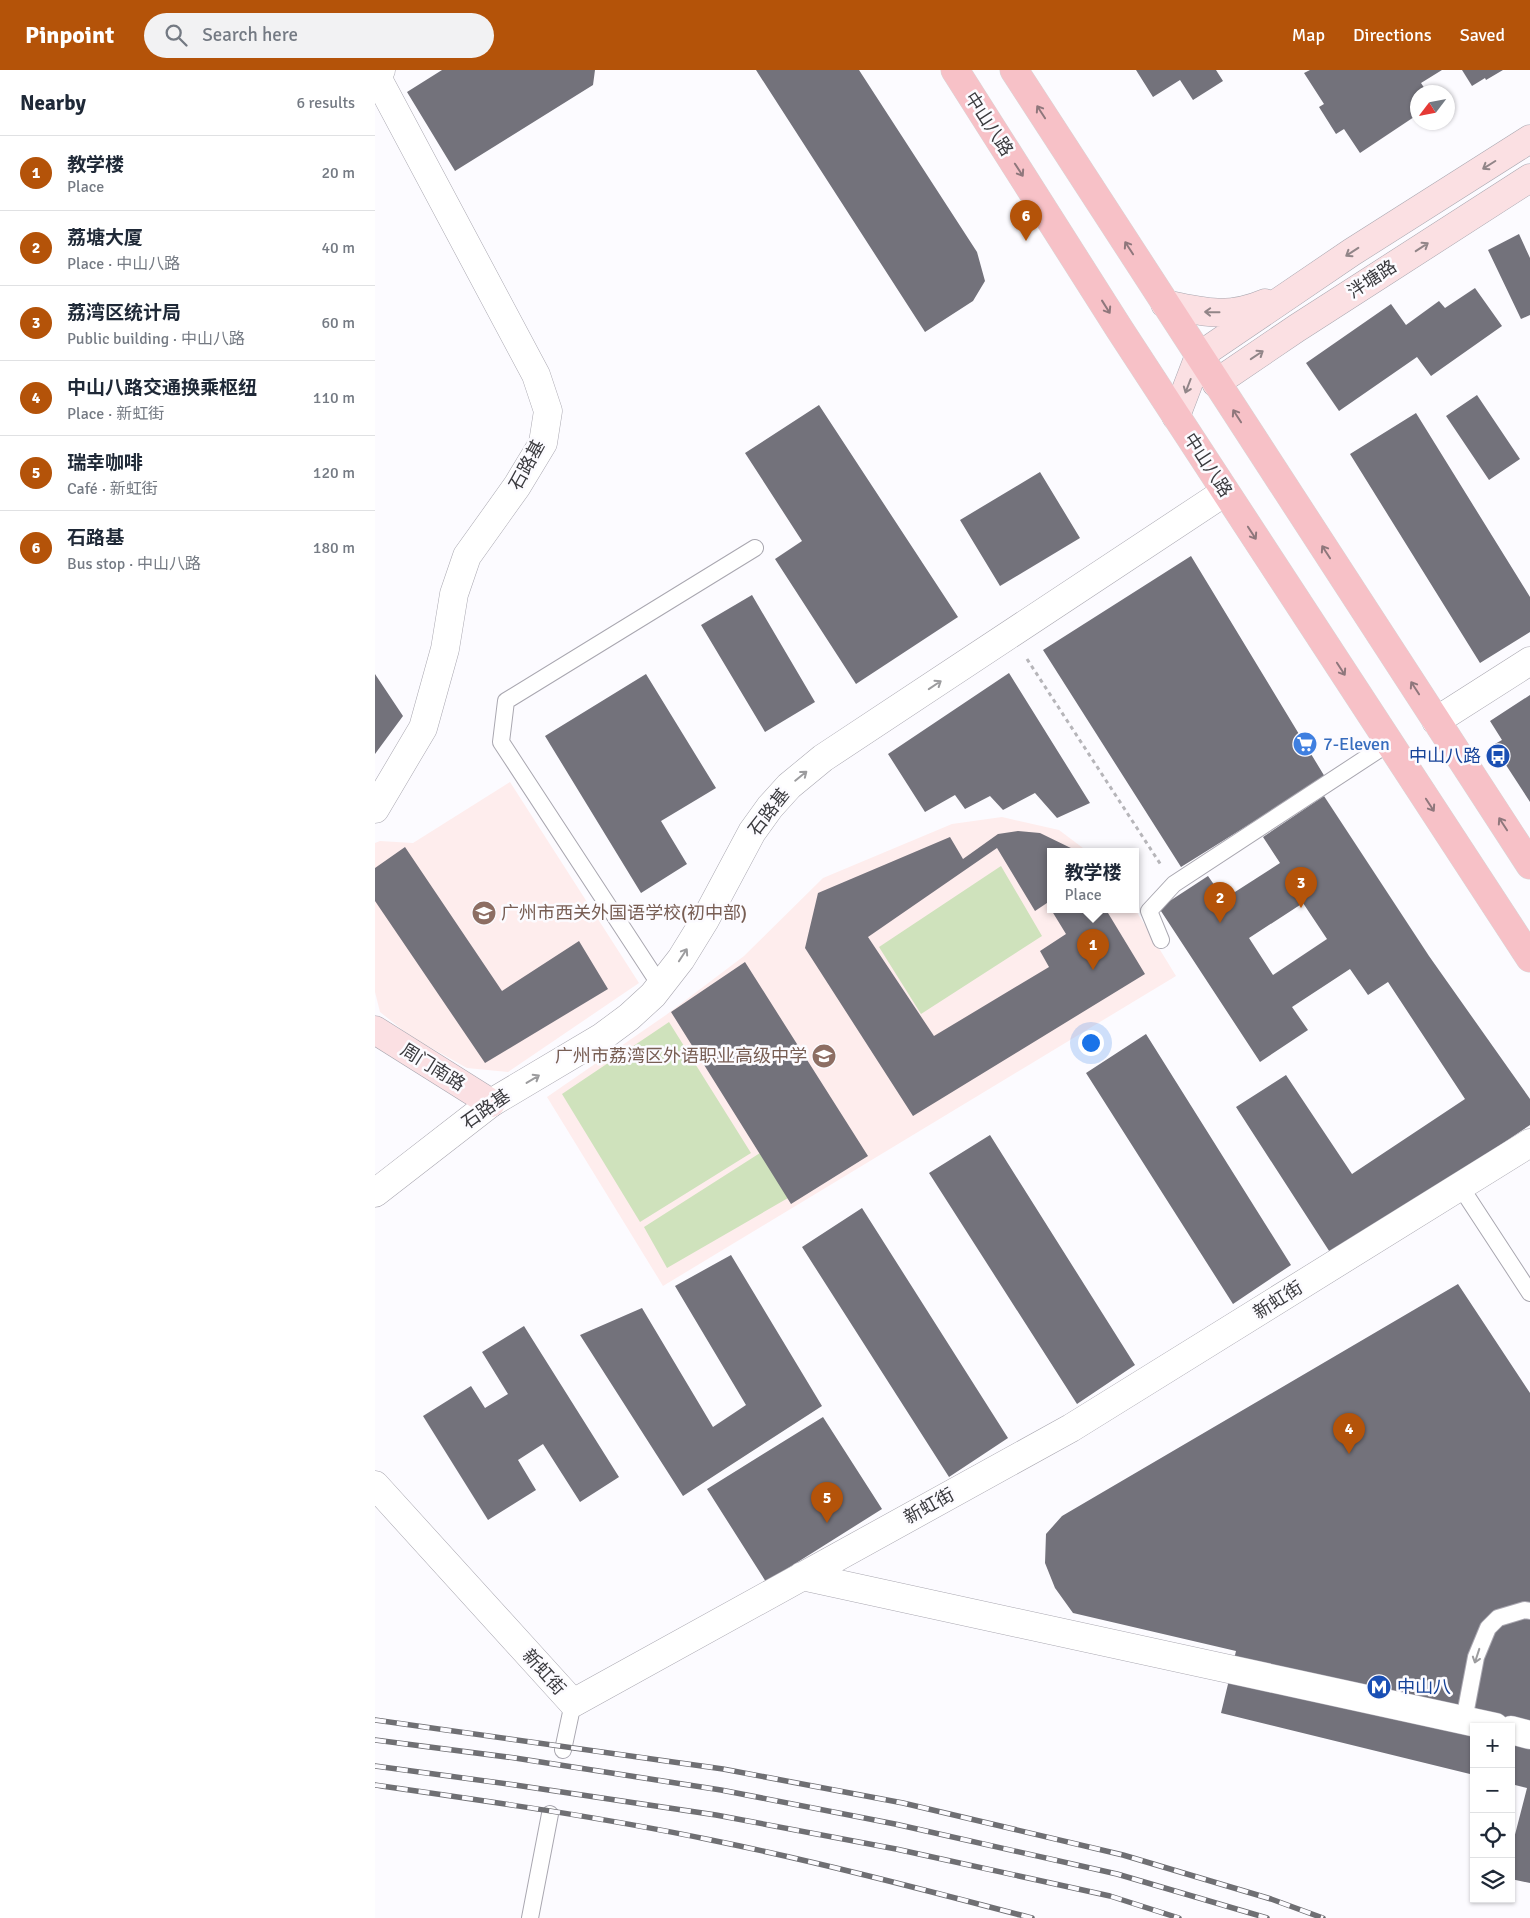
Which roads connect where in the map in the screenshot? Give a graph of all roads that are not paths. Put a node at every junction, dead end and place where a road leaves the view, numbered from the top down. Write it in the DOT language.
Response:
graph roads {
  1 [pos="955,70"];
  2 [pos="1013,70"];
  3 [pos="378,75"];
  4 [pos="1530,139"];
  5 [pos="1530,178"];
  6 [pos="1292,292"];
  7 [pos="1165,304"];
  8 [pos="1199,356"];
  9 [pos="1216,383"];
  10 [pos="1176,416"];
  11 [pos="1225,492"];
  12 [pos="755,548"];
  13 [pos="1530,661"];
  14 [pos="1436,721"];
  15 [pos="1389,743"];
  16 [pos="375,809"];
  17 [pos="1530,865"];
  18 [pos="1161,940"];
  19 [pos="1530,958"];
  20 [pos="661,985"];
  21 [pos="375,1030"];
  22 [pos="491,1103"];
  23 [pos="1530,1143"];
  24 [pos="1460,1186"];
  25 [pos="375,1193"];
  26 [pos="1530,1293"];
  27 [pos="375,1485"];
  28 [pos="802,1576"];
  29 [pos="1530,1611"];
  30 [pos="573,1703"];
  31 [pos="1464,1720"];
  32 [pos="1477,1723"];
  33 [pos="1515,1731"];
  34 [pos="1530,1735"];
  35 [pos="563,1750"];
  36 [pos="551,1814"];
  37 [pos="530,1918"];
  1 -- 10 [label="main road, 中山八路, one-way"];
  7 -- 2 [label="main road, one-way"];
  3 -- 16 [label="street, 石路基"];
  4 -- 6 [label="street, one-way"];
  9 -- 5 [label="street, 泮塘路, one-way"];
  6 -- 7 [label="street, one-way"];
  6 -- 8 [label="street"];
  7 -- 8 [label="main road"];
  8 -- 9 [label="main road"];
  8 -- 10 [label="street, one-way"];
  14 -- 9 [label="main road, one-way"];
  10 -- 11 [label="main road, 中山八路"];
  11 -- 15 [label="main road, 中山八路, one-way"];
  20 -- 11 [label="street, 石路基, one-way"];
  12 -- 20 [label="lane"];
  13 -- 14 [label="street"];
  17 -- 14 [label="main road, one-way"];
  15 -- 18 [label="lane"];
  15 -- 19 [label="main road, 中山八路, one-way"];
  22 -- 20 [label="street, 石路基, one-way"];
  21 -- 22 [label="street, 周门南路"];
  22 -- 25 [label="street, 石路基"];
  23 -- 24 [label="street, 新虹街"];
  24 -- 26 [label="lane"];
  24 -- 28 [label="street, 新虹街"];
  27 -- 30 [label="street, 新虹街"];
  28 -- 30 [label="street, 新虹街"];
  28 -- 31 [label="street"];
  29 -- 31 [label="lane, one-way"];
  30 -- 35 [label="lane"];
  31 -- 32 [label="street"];
  33 -- 34 [label="street"];
  36 -- 37 [label="lane"];
}
